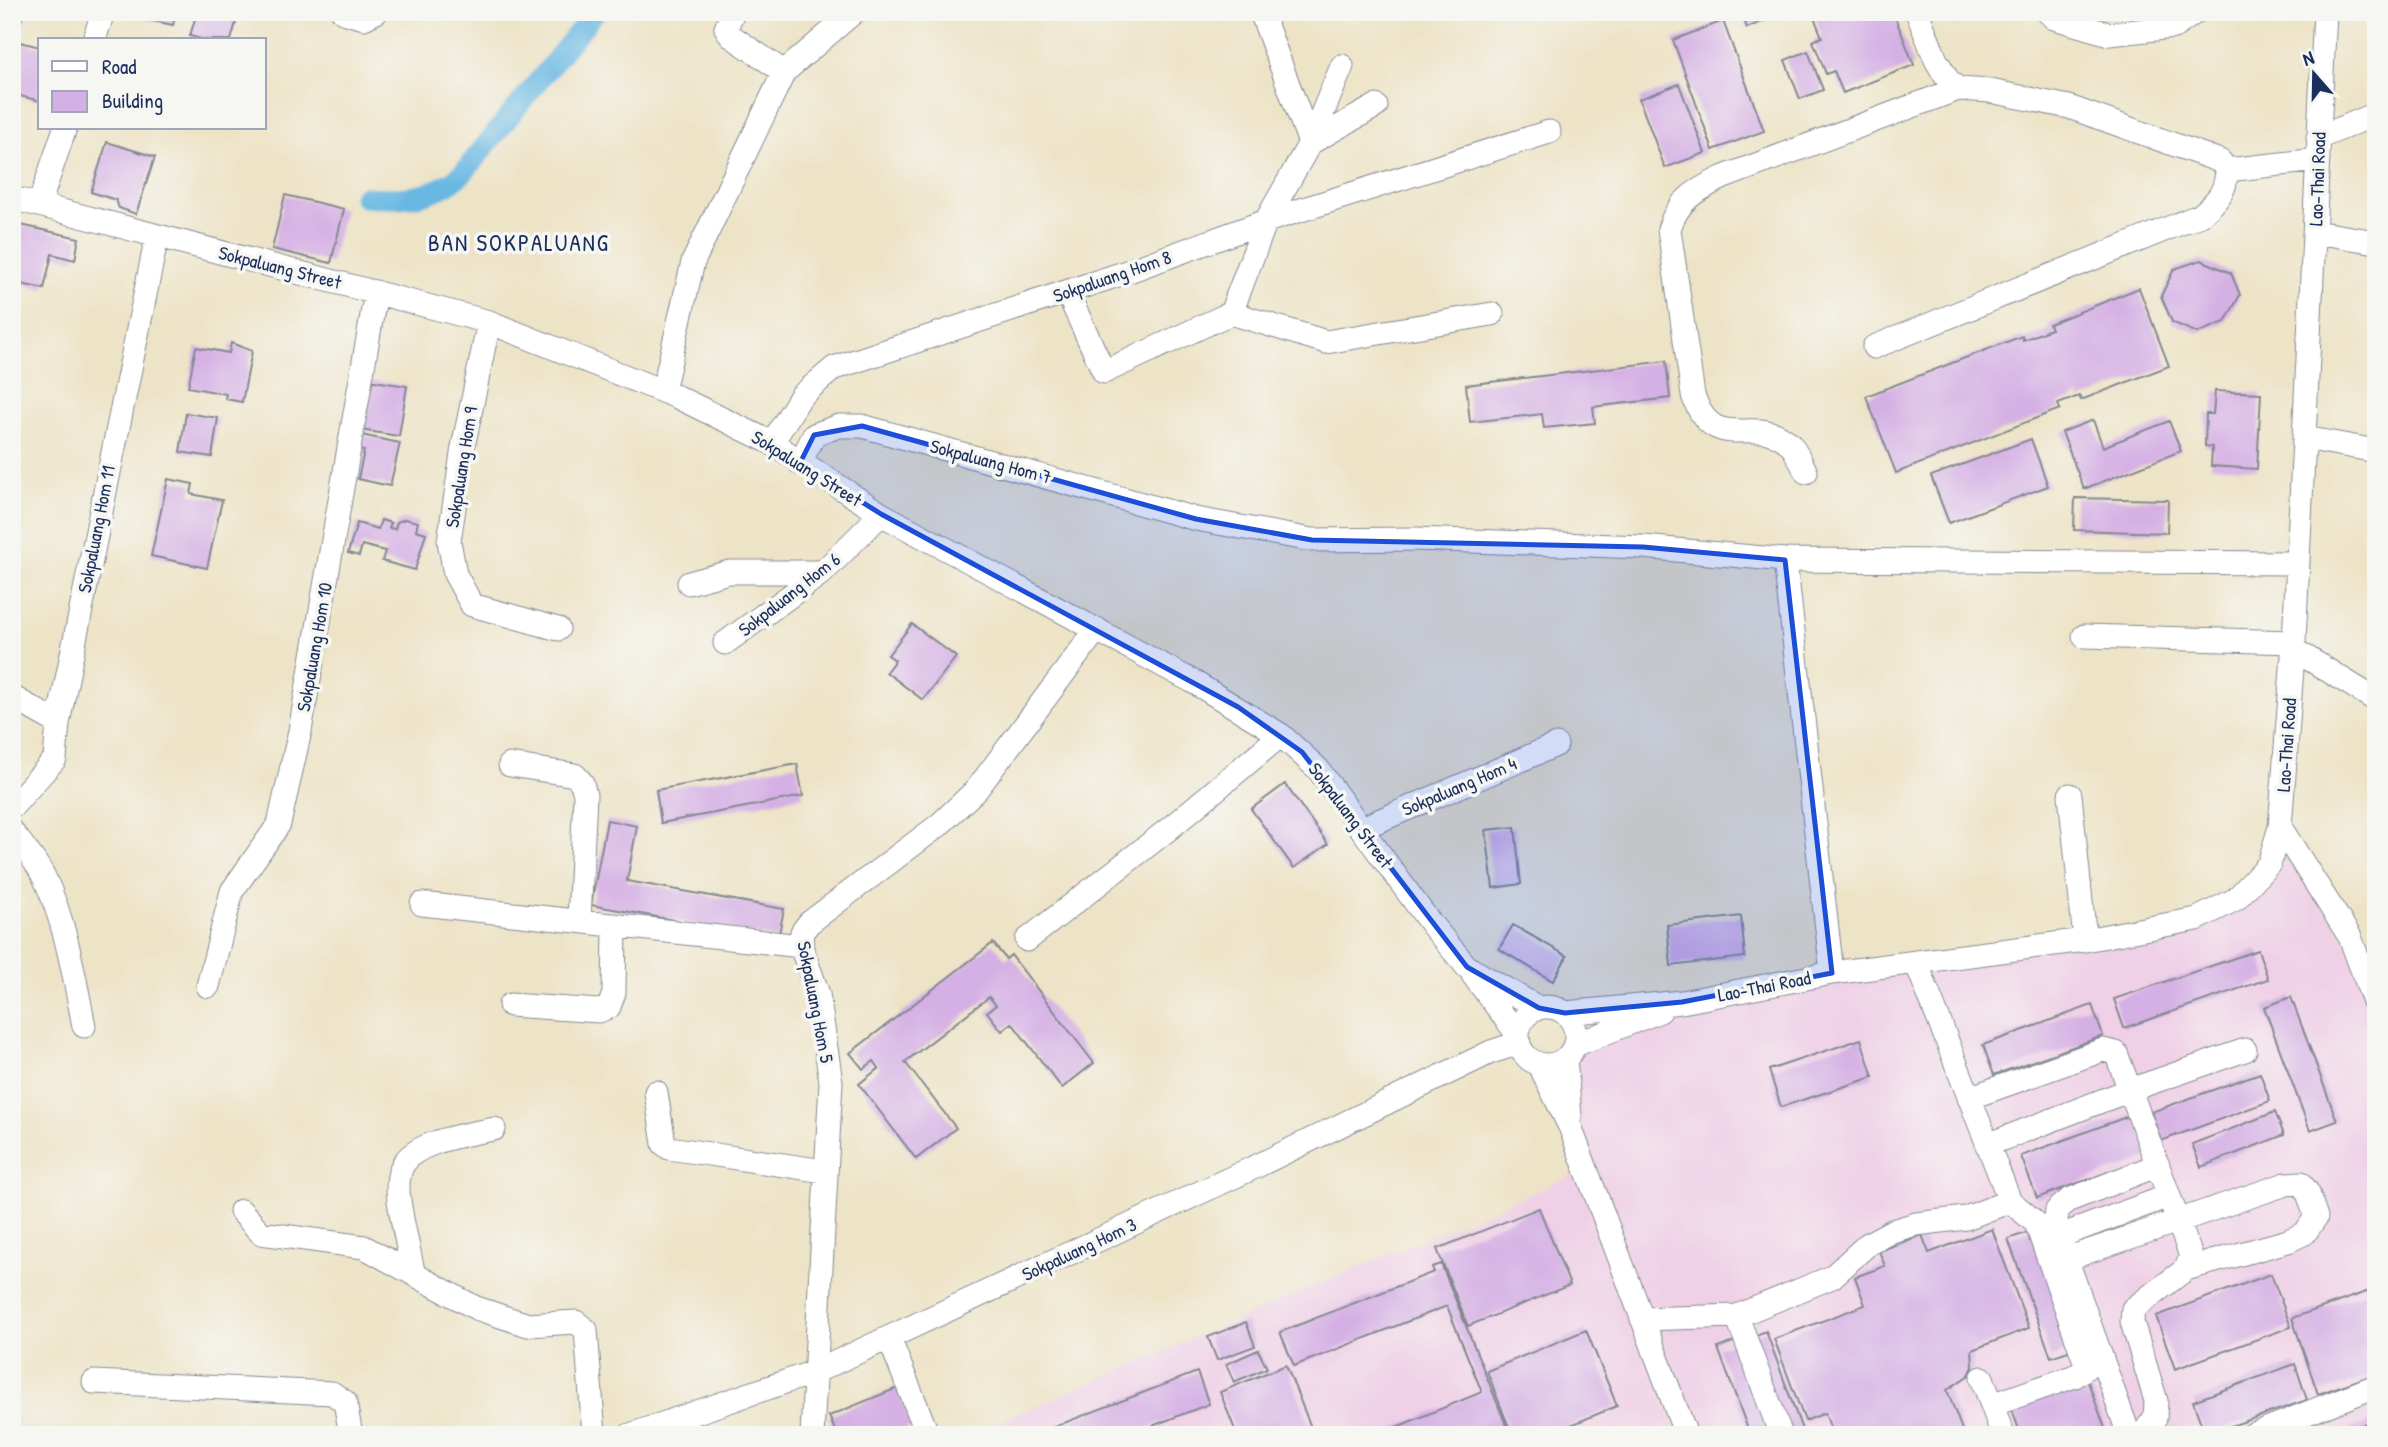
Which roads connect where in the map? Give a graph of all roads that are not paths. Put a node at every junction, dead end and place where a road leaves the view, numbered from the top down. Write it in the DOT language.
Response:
graph roads {
  1 [pos="103,12"];
  2 [pos="344,12"];
  3 [pos="376,12"];
  4 [pos="733,12"];
  5 [pos="853,12"];
  6 [pos="1261,12"];
  7 [pos="1917,12"];
  8 [pos="2048,12"];
  9 [pos="2196,12"];
  10 [pos="2325,12"];
  11 [pos="95,38"];
  12 [pos="1342,66"];
  13 [pos="784,72"];
  14 [pos="1958,89"];
  15 [pos="1376,106"];
  16 [pos="2376,114"];
  17 [pos="64,130"];
  18 [pos="1549,132"];
  19 [pos="1310,143"];
  20 [pos="2318,149"];
  21 [pos="2227,170"];
  22 [pos="12,198"];
  23 [pos="39,205"];
  24 [pos="1266,220"];
  25 [pos="2315,232"];
  26 [pos="157,236"];
  27 [pos="2376,242"];
  28 [pos="376,292"];
  29 [pos="1067,292"];
  30 [pos="1231,313"];
  31 [pos="1492,314"];
  32 [pos="489,322"];
  33 [pos="1874,348"];
  34 [pos="663,391"];
  35 [pos="2305,438"];
  36 [pos="772,443"];
  37 [pos="2376,451"];
  38 [pos="800,463"];
  39 [pos="1806,472"];
  40 [pos="881,514"];
  41 [pos="1785,559"];
  42 [pos="2297,564"];
  43 [pos="823,572"];
  44 [pos="689,583"];
  45 [pos="558,629"];
  46 [pos="1097,629"];
  47 [pos="2084,636"];
  48 [pos="725,643"];
  49 [pos="2293,646"];
  50 [pos="12,696"];
  51 [pos="2376,700"];
  52 [pos="58,723"];
  53 [pos="1281,735"];
  54 [pos="1556,746"];
  55 [pos="510,765"];
  56 [pos="2070,794"];
  57 [pos="12,807"];
  58 [pos="2280,827"];
  59 [pos="1362,828"];
  60 [pos="12,832"];
  61 [pos="422,904"];
  62 [pos="579,922"];
  63 [pos="615,925"];
  64 [pos="1027,940"];
  65 [pos="2085,940"];
  66 [pos="801,946"];
  67 [pos="1916,962"];
  68 [pos="1467,967"];
  69 [pos="1832,973"];
  70 [pos="208,985"];
  71 [pos="1682,1002"];
  72 [pos="510,1005"];
  73 [pos="2376,1007"];
  74 [pos="1539,1008"];
  75 [pos="1565,1013"];
  76 [pos="83,1026"];
  77 [pos="1519,1039"];
  78 [pos="2245,1050"];
  79 [pos="1570,1052"];
  80 [pos="1539,1063"];
  81 [pos="2130,1090"];
  82 [pos="656,1092"];
  83 [pos="1969,1098"];
  84 [pos="494,1129"];
  85 [pos="1571,1129"];
  86 [pos="1987,1145"];
  87 [pos="2158,1165"];
  88 [pos="824,1171"];
  89 [pos="2169,1196"];
  90 [pos="2010,1201"];
  91 [pos="242,1211"];
  92 [pos="2178,1222"];
  93 [pos="2062,1245"];
  94 [pos="2186,1269"];
  95 [pos="413,1271"];
  96 [pos="1737,1316"];
  97 [pos="1642,1320"];
  98 [pos="889,1338"];
  99 [pos="817,1371"];
  100 [pos="1982,1378"];
  101 [pos="94,1382"];
  102 [pos="2376,1386"];
  103 [pos="1992,1405"];
  104 [pos="2302,1426"];
  105 [pos="925,1429"];
  106 [pos="351,1435"];
  107 [pos="594,1435"];
  108 [pos="630,1435"];
  109 [pos="812,1435"];
  110 [pos="1686,1435"];
  111 [pos="1781,1435"];
  112 [pos="2003,1435"];
  113 [pos="2129,1435"];
  114 [pos="2142,1435"];
  115 [pos="2252,1435"];
  1 -- 11 [label="street"];
  2 -- 3 [label="street"];
  4 -- 13 [label="street"];
  5 -- 13 [label="street"];
  6 -- 19 [label="street"];
  7 -- 14 [label="street"];
  8 -- 9 [label="street"];
  10 -- 20 [label="street, Lao-Thai Road"];
  12 -- 19 [label="street"];
  13 -- 34 [label="street"];
  14 -- 21 [label="street"];
  14 -- 39 [label="street"];
  15 -- 19 [label="street"];
  16 -- 20 [label="street"];
  17 -- 23 [label="street"];
  18 -- 24 [label="street, Sokpaluang Hom 8"];
  19 -- 24 [label="street"];
  20 -- 21 [label="street"];
  20 -- 25 [label="street, Lao-Thai Road"];
  21 -- 33 [label="street"];
  22 -- 23 [label="street, Sokpaluang Street"];
  23 -- 26 [label="street, Sokpaluang Street"];
  24 -- 29 [label="street, Sokpaluang Hom 8"];
  24 -- 30 [label="street"];
  25 -- 27 [label="street"];
  25 -- 35 [label="street, Lao-Thai Road"];
  26 -- 28 [label="street, Sokpaluang Street"];
  26 -- 52 [label="street, Sokpaluang Hom 11"];
  28 -- 32 [label="street, Sokpaluang Street"];
  28 -- 70 [label="street, Sokpaluang Hom 10"];
  29 -- 30 [label="street"];
  29 -- 36 [label="street, Sokpaluang Hom 8"];
  30 -- 31 [label="street"];
  32 -- 34 [label="street, Sokpaluang Street"];
  32 -- 45 [label="street, Sokpaluang Hom 9"];
  34 -- 36 [label="street, Sokpaluang Street"];
  35 -- 37 [label="street"];
  35 -- 42 [label="street, Lao-Thai Road"];
  36 -- 38 [label="street, Sokpaluang Street"];
  38 -- 40 [label="street, Sokpaluang Street"];
  38 -- 41 [label="street, Sokpaluang Hom 7"];
  40 -- 43 [label="street, Sokpaluang Hom 6"];
  40 -- 46 [label="street, Sokpaluang Street"];
  41 -- 42 [label="street"];
  41 -- 69 [label="street"];
  42 -- 49 [label="street, Lao-Thai Road"];
  43 -- 44 [label="street"];
  43 -- 48 [label="street, Sokpaluang Hom 6"];
  46 -- 53 [label="street, Sokpaluang Street"];
  46 -- 66 [label="street, Sokpaluang Hom 5"];
  47 -- 49 [label="street"];
  49 -- 51 [label="street"];
  49 -- 58 [label="street, Lao-Thai Road"];
  50 -- 52 [label="street"];
  52 -- 57 [label="street, Sokpaluang Hom 11"];
  53 -- 59 [label="street, Sokpaluang Street"];
  53 -- 64 [label="street"];
  54 -- 59 [label="street, Sokpaluang Hom 4"];
  55 -- 62 [label="street"];
  56 -- 65 [label="street"];
  58 -- 65 [label="street, Lao-Thai Road"];
  58 -- 73 [label="street"];
  59 -- 68 [label="street, Sokpaluang Street"];
  60 -- 76 [label="street"];
  61 -- 62 [label="street"];
  62 -- 63 [label="street"];
  63 -- 66 [label="street"];
  63 -- 72 [label="street"];
  65 -- 67 [label="street, Lao-Thai Road"];
  66 -- 88 [label="street, Sokpaluang Hom 5"];
  67 -- 69 [label="street, Lao-Thai Road"];
  67 -- 83 [label="street"];
  68 -- 74 [label="street, Sokpaluang Street"];
  68 -- 77 [label="street, Sokpaluang Street"];
  69 -- 71 [label="street, Lao-Thai Road"];
  71 -- 75 [label="street, Lao-Thai Road"];
  71 -- 79 [label="street, Lao-Thai Road"];
  74 -- 75 [label="street"];
  74 -- 77 [label="street"];
  75 -- 79 [label="street"];
  77 -- 80 [label="street"];
  77 -- 98 [label="street, Sokpaluang Hom 3"];
  78 -- 81 [label="street"];
  79 -- 80 [label="street"];
  79 -- 85 [label="street"];
  80 -- 85 [label="street"];
  81 -- 83 [label="street"];
  81 -- 86 [label="street"];
  81 -- 87 [label="street"];
  82 -- 88 [label="street"];
  83 -- 86 [label="street"];
  84 -- 95 [label="street"];
  85 -- 97 [label="street"];
  86 -- 90 [label="street"];
  87 -- 89 [label="street"];
  87 -- 93 [label="street"];
  88 -- 99 [label="street, Sokpaluang Hom 5"];
  89 -- 92 [label="street"];
  89 -- 93 [label="street"];
  90 -- 96 [label="street"];
  90 -- 103 [label="street"];
  91 -- 95 [label="street"];
  92 -- 93 [label="street"];
  92 -- 94 [label="street"];
  92 -- 94 [label="street"];
  93 -- 113 [label="street"];
  94 -- 114 [label="street"];
  95 -- 107 [label="street"];
  96 -- 97 [label="street"];
  96 -- 111 [label="street"];
  97 -- 110 [label="street"];
  98 -- 99 [label="street, Sokpaluang Hom 3"];
  98 -- 105 [label="street"];
  99 -- 108 [label="street, Sokpaluang Hom 3"];
  99 -- 109 [label="street, Sokpaluang Hom 5"];
  100 -- 103 [label="street"];
  101 -- 106 [label="street"];
  102 -- 104 [label="street"];
  103 -- 112 [label="street"];
  104 -- 115 [label="street"];
}
